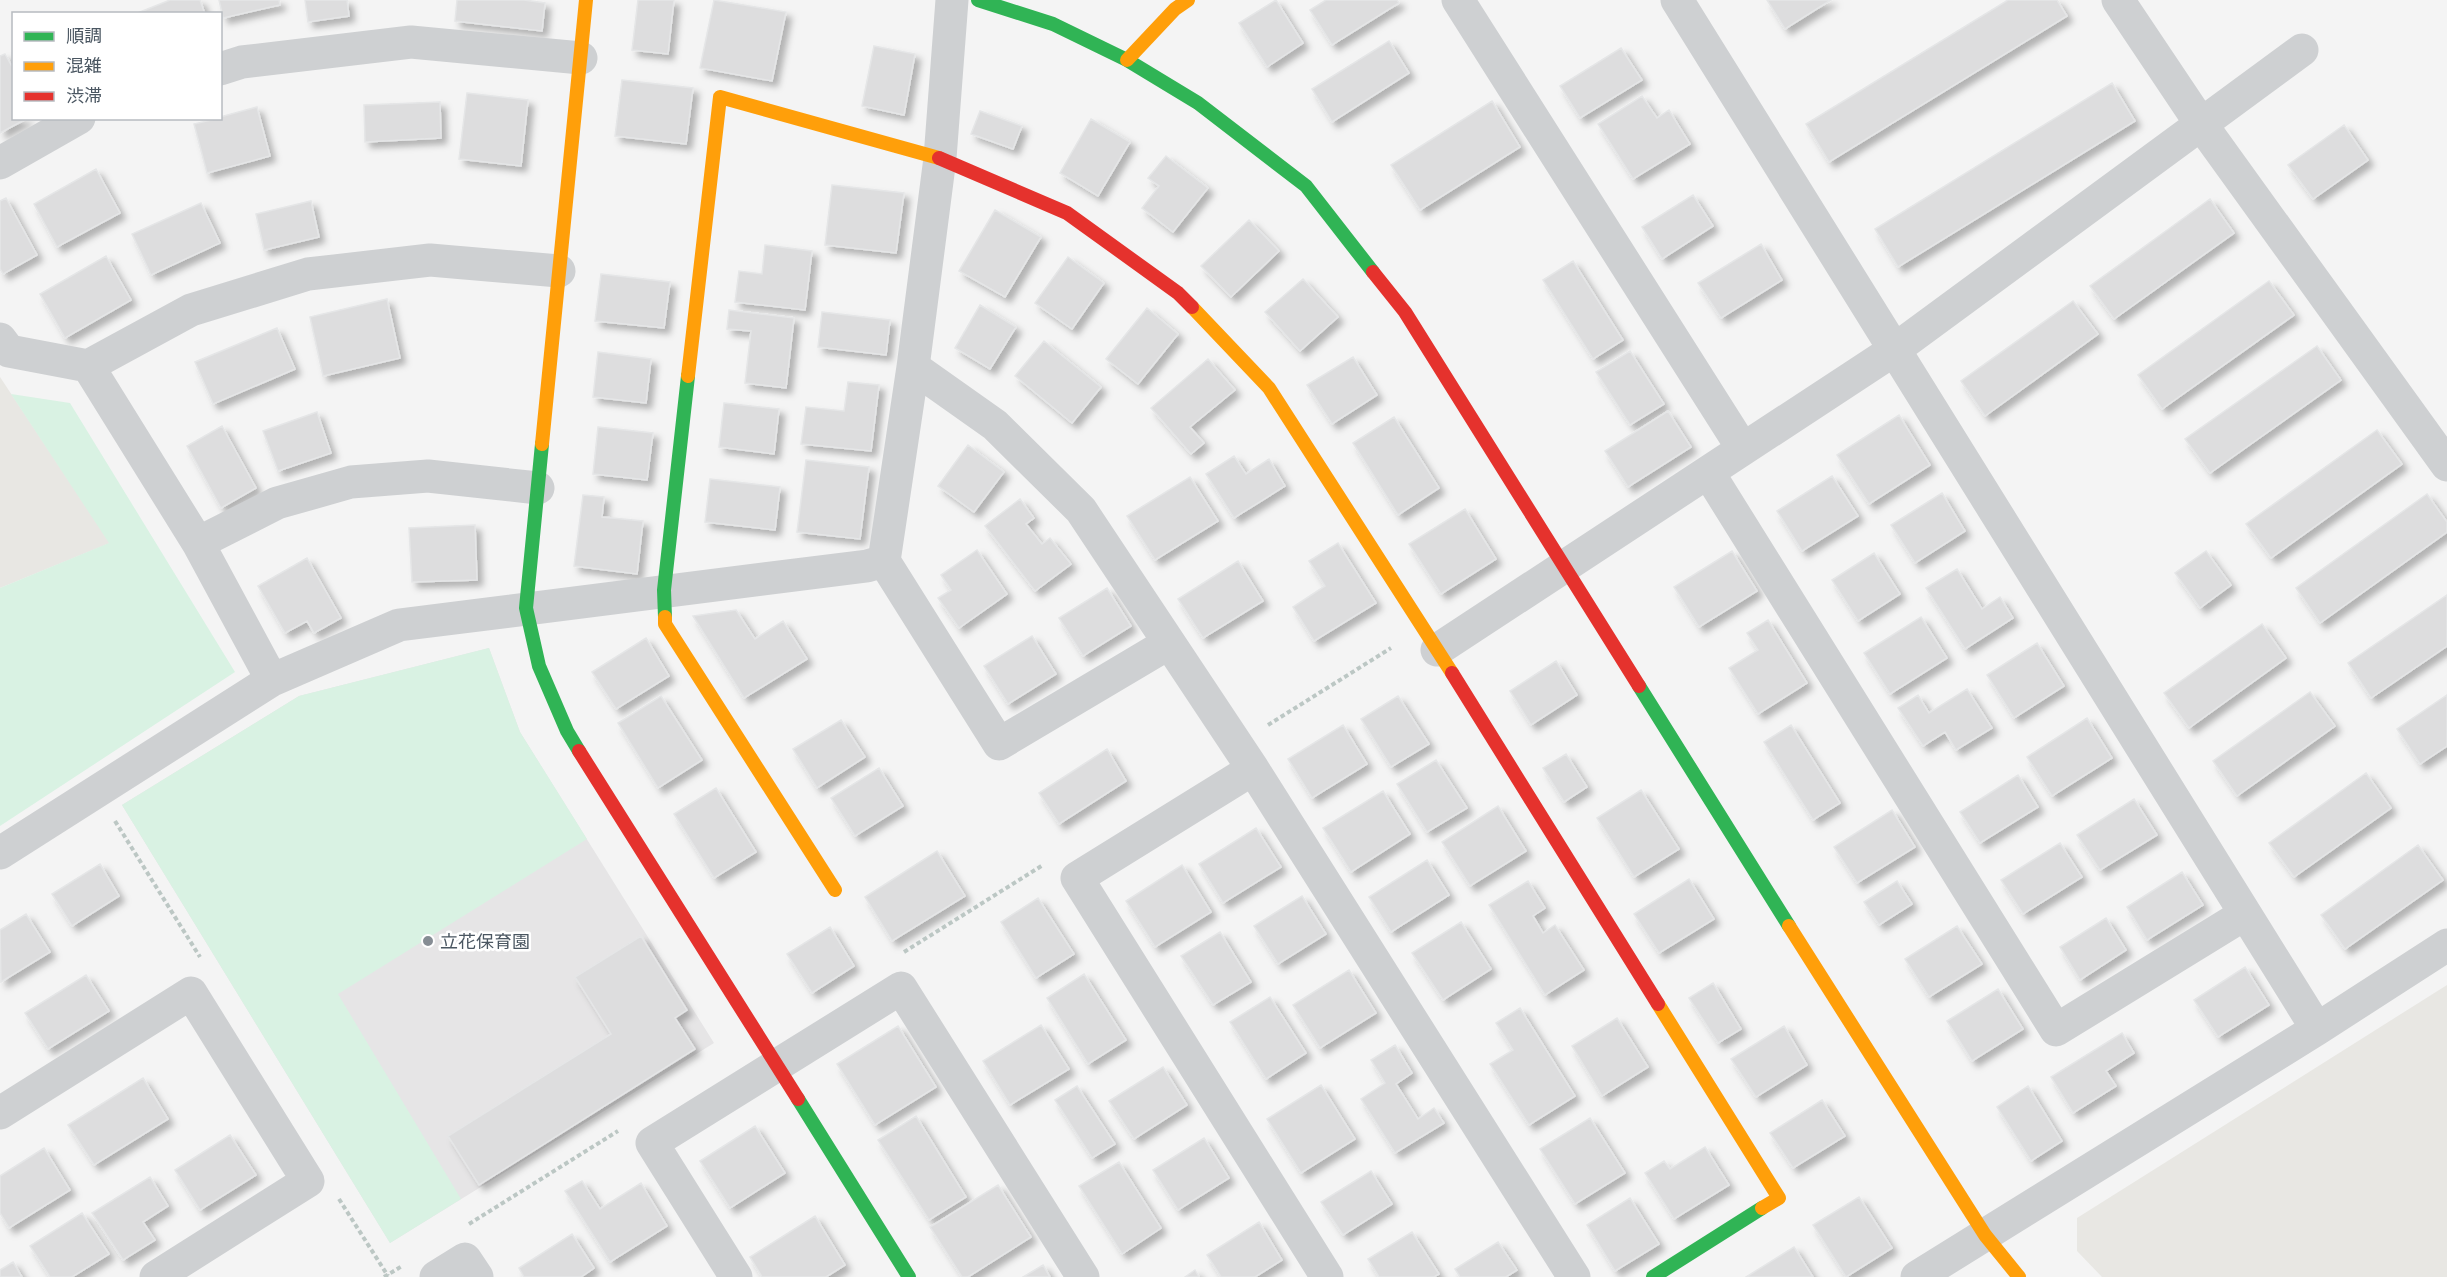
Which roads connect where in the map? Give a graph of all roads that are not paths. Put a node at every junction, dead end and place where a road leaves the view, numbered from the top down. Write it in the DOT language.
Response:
graph roads {
  1 [pos="586,0"];
  2 [pos="952,0"];
  3 [pos="978,0"];
  4 [pos="1188,0"];
  5 [pos="1458,0"];
  6 [pos="1677,0"];
  7 [pos="2118,0"];
  8 [pos="2302,50"];
  9 [pos="581,58"];
  10 [pos="1127,60"];
  11 [pos="222,68"];
  12 [pos="76,120"];
  13 [pos="2201,124"];
  14 [pos="940,158"];
  15 [pos="0,164"];
  16 [pos="559,271"];
  17 [pos="0,339"];
  18 [pos="1894,350"];
  19 [pos="88,366"];
  20 [pos="913,367"];
  21 [pos="1743,449"];
  22 [pos="2447,465"];
  23 [pos="1708,472"];
  24 [pos="538,488"];
  25 [pos="198,543"];
  26 [pos="884,561"];
  27 [pos="1565,566"];
  28 [pos="664,590"];
  29 [pos="526,608"];
  30 [pos="1169,642"];
  31 [pos="1437,650"];
  32 [pos="272,680"];
  33 [pos="1253,769"];
  34 [pos="0,853"];
  35 [pos="835,890"];
  36 [pos="2246,914"];
  37 [pos="2447,945"];
  38 [pos="2317,1029"];
  39 [pos="776,1065"];
  40 [pos="0,1113"];
  41 [pos="1985,1235"];
  42 [pos="156,1277"];
  43 [pos="436,1277"];
  44 [pos="477,1277"];
  45 [pos="736,1277"];
  46 [pos="909,1277"];
  47 [pos="1083,1277"];
  48 [pos="1327,1277"];
  49 [pos="1574,1277"];
  50 [pos="1653,1277"];
  51 [pos="1917,1277"];
  52 [pos="2019,1277"];
  1 -- 9 [label="street"];
  2 -- 14 [label="street"];
  3 -- 10 [label="street"];
  4 -- 10 [label="street"];
  5 -- 21 [label="street"];
  6 -- 18 [label="street"];
  7 -- 13 [label="street"];
  8 -- 13 [label="street"];
  9 -- 11 [label="street"];
  9 -- 16 [label="street"];
  10 -- 27 [label="street"];
  12 -- 15 [label="street"];
  13 -- 18 [label="street"];
  13 -- 22 [label="street"];
  14 -- 20 [label="street"];
  14 -- 28 [label="street"];
  14 -- 31 [label="street"];
  16 -- 19 [label="street"];
  16 -- 24 [label="street"];
  17 -- 19 [label="street"];
  18 -- 21 [label="street"];
  18 -- 36 [label="street"];
  19 -- 25 [label="street"];
  20 -- 26 [label="street"];
  20 -- 30 [label="street"];
  21 -- 23 [label="street"];
  23 -- 27 [label="street"];
  23 -- 36 [label="street"];
  24 -- 25 [label="street"];
  24 -- 29 [label="street"];
  25 -- 32 [label="street"];
  26 -- 28 [label="street"];
  26 -- 30 [label="street"];
  27 -- 31 [label="street"];
  27 -- 41 [label="street"];
  28 -- 29 [label="street"];
  28 -- 35 [label="street"];
  29 -- 32 [label="street"];
  29 -- 39 [label="street"];
  30 -- 33 [label="street"];
  31 -- 50 [label="street"];
  32 -- 34 [label="street"];
  33 -- 48 [label="street"];
  33 -- 49 [label="street"];
  36 -- 38 [label="street"];
  37 -- 38 [label="street"];
  38 -- 41 [label="street"];
  39 -- 45 [label="street"];
  39 -- 46 [label="street"];
  39 -- 47 [label="street"];
  40 -- 42 [label="street"];
  41 -- 51 [label="street"];
  41 -- 52 [label="street"];
  43 -- 44 [label="street"];
}
